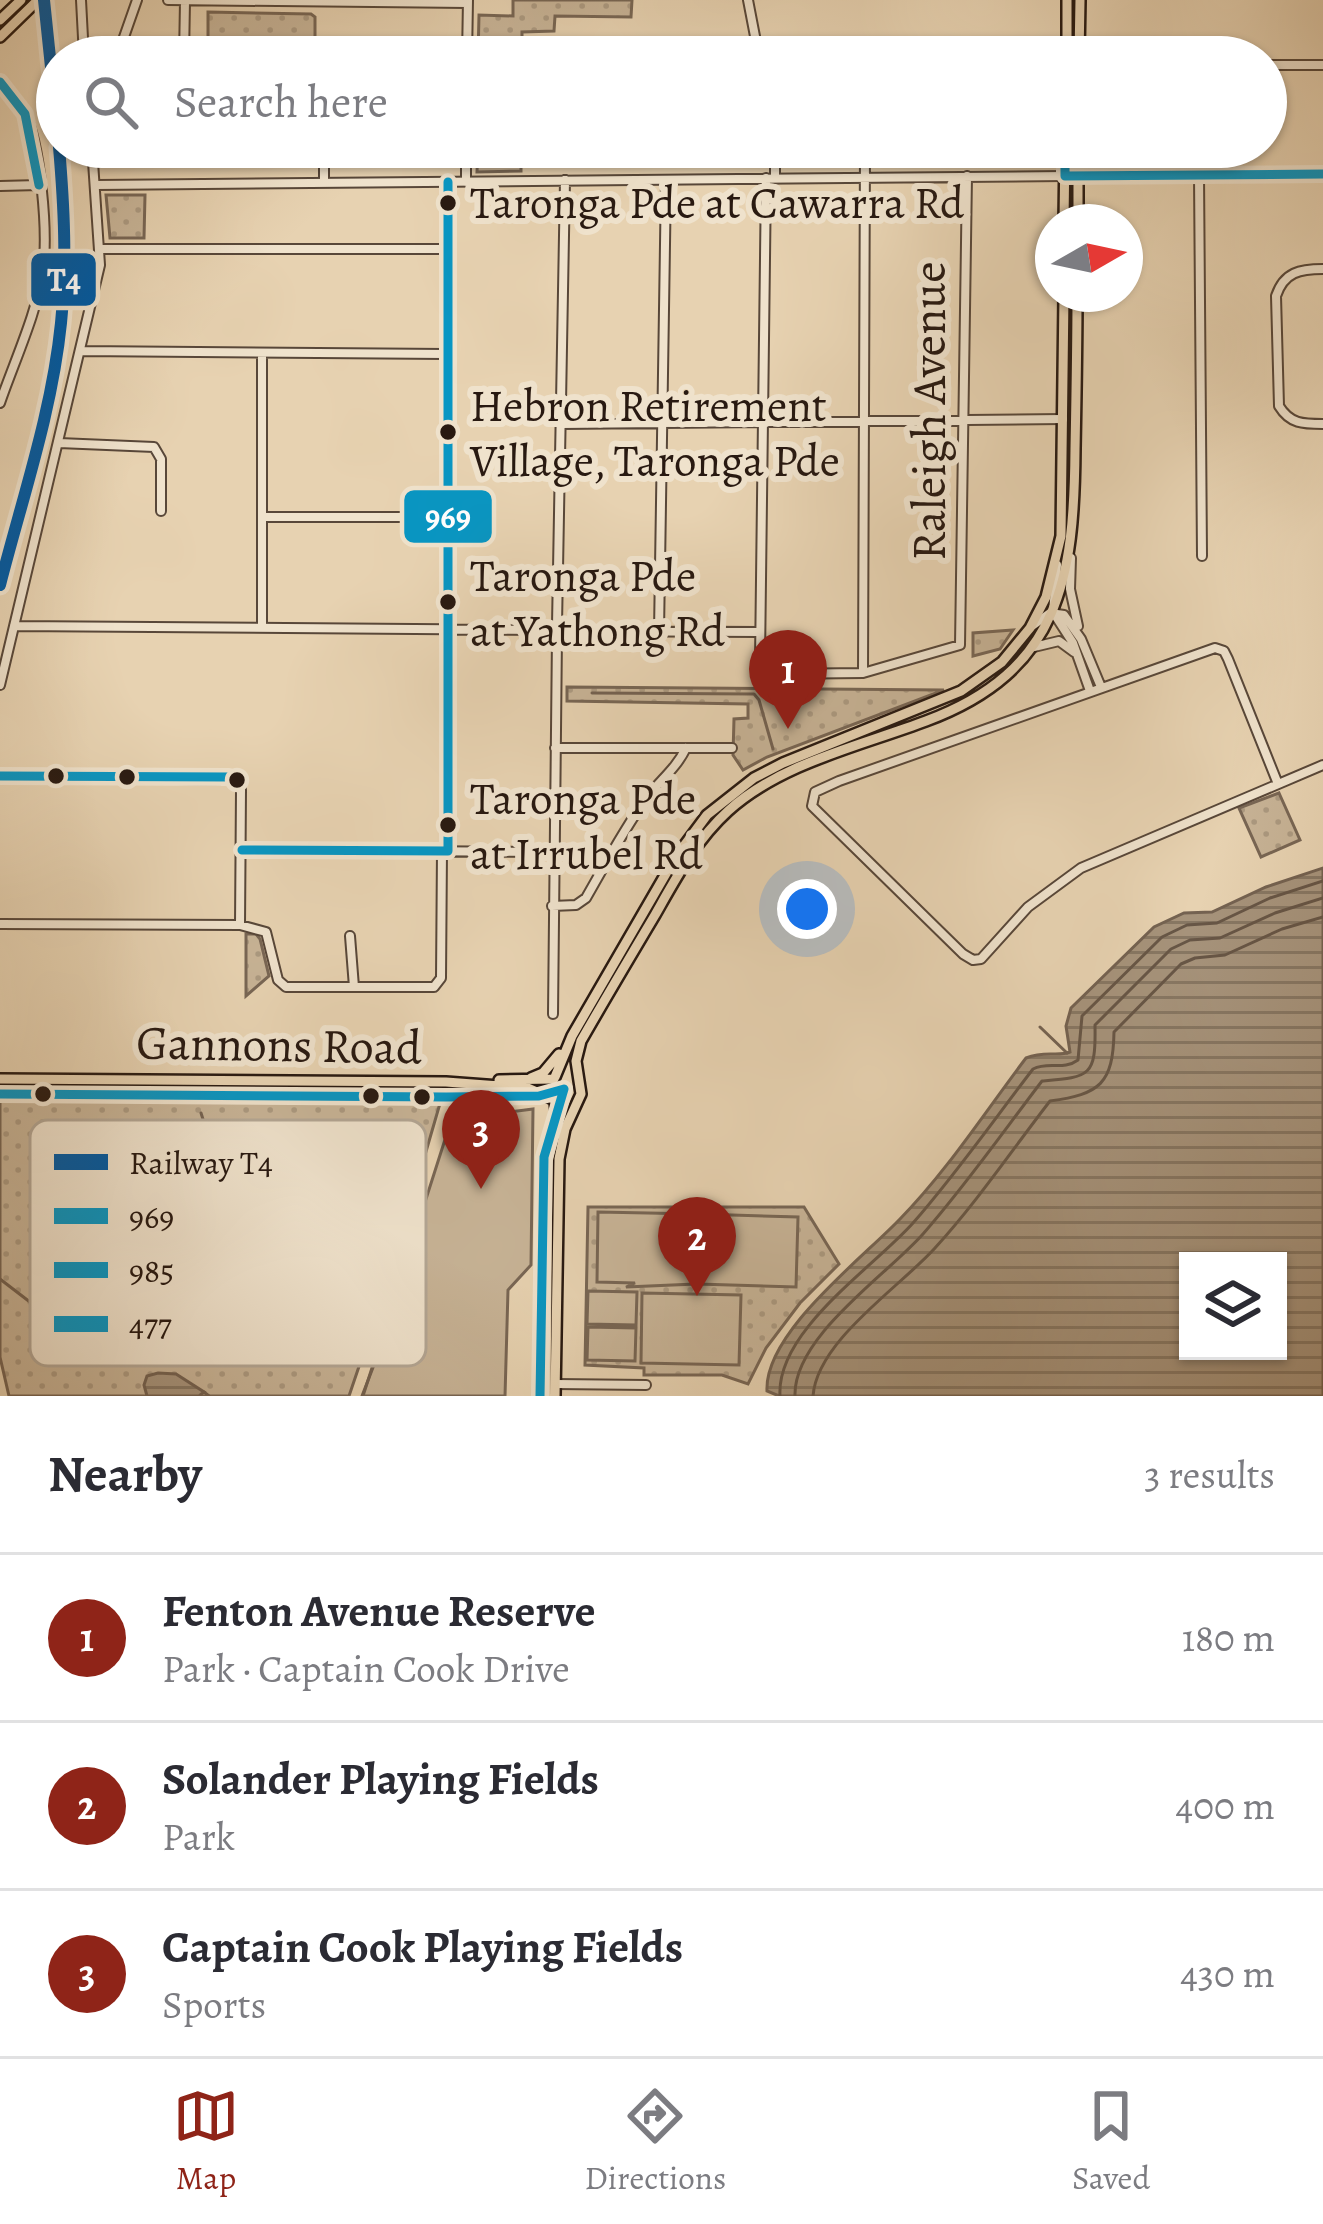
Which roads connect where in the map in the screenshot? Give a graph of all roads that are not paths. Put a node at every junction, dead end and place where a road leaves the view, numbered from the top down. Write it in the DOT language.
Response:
graph roads {
  1 [pos="81,0"];
  2 [pos="137,0"];
  3 [pos="168,0"];
  4 [pos="748,0"];
  5 [pos="1067,0"];
  6 [pos="1080,0"];
  7 [pos="185,1"];
  8 [pos="30,2"];
  9 [pos="468,2"];
  10 [pos="0,20"];
  11 [pos="83,36"];
  12 [pos="124,36"];
  13 [pos="184,36"];
  14 [pos="467,36"];
  15 [pos="755,36"];
  16 [pos="1067,36"];
  17 [pos="1079,36"];
  18 [pos="0,37"];
  19 [pos="1287,65"];
  20 [pos="1323,65"];
  21 [pos="0,82"];
  22 [pos="94,168"];
  23 [pos="324,168"];
  24 [pos="466,168"];
  25 [pos="773,168"];
  26 [pos="866,168"];
  27 [pos="1065,168"];
  28 [pos="1078,168"];
  29 [pos="1323,174"];
  30 [pos="1198,175"];
  31 [pos="967,176"];
  32 [pos="1065,176"];
  33 [pos="1078,176"];
  34 [pos="866,177"];
  35 [pos="771,178"];
  36 [pos="565,180"];
  37 [pos="666,180"];
  38 [pos="448,182"];
  39 [pos="466,182"];
  40 [pos="324,183"];
  41 [pos="39,185"];
  42 [pos="95,185"];
  43 [pos="0,186"];
  44 [pos="1064,204"];
  45 [pos="1078,204"];
  46 [pos="102,249"];
  47 [pos="447,249"];
  48 [pos="1323,269"];
  49 [pos="1065,312"];
  50 [pos="1076,312"];
  51 [pos="81,351"];
  52 [pos="446,354"];
  53 [pos="262,355"];
  54 [pos="0,404"];
  55 [pos="1070,418"];
  56 [pos="964,420"];
  57 [pos="863,421"];
  58 [pos="662,422"];
  59 [pos="763,422"];
  60 [pos="561,424"];
  61 [pos="1323,424"];
  62 [pos="59,443"];
  63 [pos="161,512"];
  64 [pos="263,517"];
  65 [pos="447,517"];
  66 [pos="1202,556"];
  67 [pos="1065,558"];
  68 [pos="1053,612"];
  69 [pos="14,626"];
  70 [pos="262,628"];
  71 [pos="448,628"];
  72 [pos="1030,628"];
  73 [pos="558,630"];
  74 [pos="659,632"];
  75 [pos="760,632"];
  76 [pos="1081,640"];
  77 [pos="1032,648"];
  78 [pos="1079,657"];
  79 [pos="863,673"];
  80 [pos="0,685"];
  81 [pos="1102,687"];
  82 [pos="1090,692"];
  83 [pos="555,748"];
  84 [pos="686,748"];
  85 [pos="732,748"];
  86 [pos="1323,766"];
  87 [pos="0,776"];
  88 [pos="1278,784"];
  89 [pos="242,850"];
  90 [pos="445,851"];
  91 [pos="553,852"];
  92 [pos="552,906"];
  93 [pos="0,924"];
  94 [pos="240,925"];
  95 [pos="350,936"];
  96 [pos="354,987"];
  97 [pos="553,1014"];
  98 [pos="572,1036"];
  99 [pos="554,1078"];
  100 [pos="0,1079"];
  101 [pos="520,1080"];
  102 [pos="579,1080"];
  103 [pos="446,1082"];
  104 [pos="554,1100"];
  105 [pos="577,1101"];
  106 [pos="646,1384"];
  107 [pos="555,1390"];
  108 [pos="546,1396"];
  1 -- 11 [label="street"];
  2 -- 12 [label="street"];
  3 -- 7 [label="street"];
  4 -- 15 [label="street"];
  5 -- 16 [label="main road"];
  6 -- 17 [label="main road"];
  7 -- 9 [label="street"];
  7 -- 13 [label="street"];
  8 -- 10 [label="main road"];
  8 -- 18 [label="main road"];
  9 -- 14 [label="street"];
  19 -- 20 [label="street"];
  21 -- 41 [label="street"];
  22 -- 42 [label="street"];
  23 -- 40 [label="street"];
  24 -- 39 [label="street"];
  25 -- 35 [label="street"];
  26 -- 34 [label="street"];
  27 -- 32 [label="main road"];
  28 -- 33 [label="main road"];
  29 -- 30 [label="street"];
  30 -- 33 [label="street"];
  30 -- 66 [label="street"];
  31 -- 32 [label="street"];
  31 -- 34 [label="street"];
  31 -- 56 [label="street, Raleigh Avenue"];
  32 -- 33 [label="main road"];
  32 -- 44 [label="main road"];
  33 -- 45 [label="main road"];
  34 -- 35 [label="street"];
  34 -- 57 [label="street"];
  35 -- 37 [label="street"];
  35 -- 59 [label="street"];
  36 -- 37 [label="street"];
  36 -- 39 [label="street"];
  36 -- 60 [label="street"];
  37 -- 58 [label="street"];
  38 -- 39 [label="street"];
  38 -- 40 [label="street"];
  38 -- 47 [label="street"];
  40 -- 42 [label="street"];
  41 -- 43 [label="street"];
  41 -- 54 [label="street"];
  42 -- 46 [label="street"];
  46 -- 47 [label="street"];
  46 -- 51 [label="street"];
  47 -- 52 [label="street"];
  48 -- 61 [label="street"];
  49 -- 55 [label="main road"];
  50 -- 55 [label="main road"];
  51 -- 53 [label="street"];
  51 -- 62 [label="street"];
  52 -- 53 [label="street"];
  52 -- 65 [label="street"];
  53 -- 64 [label="street"];
  55 -- 56 [label="street"];
  55 -- 67 [label="main road"];
  56 -- 57 [label="street"];
  56 -- 79 [label="street, Raleigh Avenue"];
  57 -- 59 [label="street"];
  57 -- 79 [label="street"];
  58 -- 59 [label="street"];
  58 -- 60 [label="street"];
  58 -- 74 [label="street"];
  59 -- 75 [label="street"];
  60 -- 73 [label="street"];
  62 -- 63 [label="street"];
  62 -- 69 [label="street"];
  64 -- 65 [label="street"];
  64 -- 70 [label="street"];
  65 -- 71 [label="street"];
  67 -- 68 [label="main road"];
  67 -- 72 [label="main road"];
  67 -- 76 [label="street"];
  68 -- 72 [label="street"];
  68 -- 76 [label="street"];
  68 -- 77 [label="main road"];
  68 -- 78 [label="street"];
  69 -- 70 [label="street"];
  69 -- 80 [label="street"];
  70 -- 71 [label="street"];
  71 -- 73 [label="street"];
  71 -- 90 [label="street"];
  72 -- 98 [label="main road"];
  73 -- 74 [label="street"];
  73 -- 83 [label="street"];
  74 -- 75 [label="street"];
  75 -- 79 [label="street"];
  76 -- 81 [label="street"];
  77 -- 78 [label="street"];
  77 -- 102 [label="main road"];
  78 -- 82 [label="street"];
  81 -- 82 [label="street"];
  81 -- 88 [label="street"];
  82 -- 88 [label="street"];
  83 -- 84 [label="street"];
  83 -- 91 [label="street"];
  84 -- 85 [label="street"];
  84 -- 92 [label="street"];
  86 -- 88 [label="street"];
  87 -- 89 [label="street"];
  89 -- 90 [label="street"];
  89 -- 94 [label="street"];
  90 -- 91 [label="street"];
  90 -- 96 [label="street"];
  91 -- 92 [label="street"];
  92 -- 97 [label="street"];
  93 -- 94 [label="street"];
  94 -- 96 [label="street"];
  95 -- 96 [label="street"];
  98 -- 99 [label="main road"];
  98 -- 101 [label="main road"];
  99 -- 101 [label="main road"];
  99 -- 102 [label="main road"];
  99 -- 104 [label="main road"];
  100 -- 103 [label="main road, Gannons Road"];
  101 -- 103 [label="main road"];
  102 -- 105 [label="main road"];
  103 -- 104 [label="main road, Gannons Road"];
  104 -- 105 [label="main road"];
  104 -- 108 [label="main road"];
  105 -- 107 [label="main road"];
  106 -- 107 [label="street"];
}
